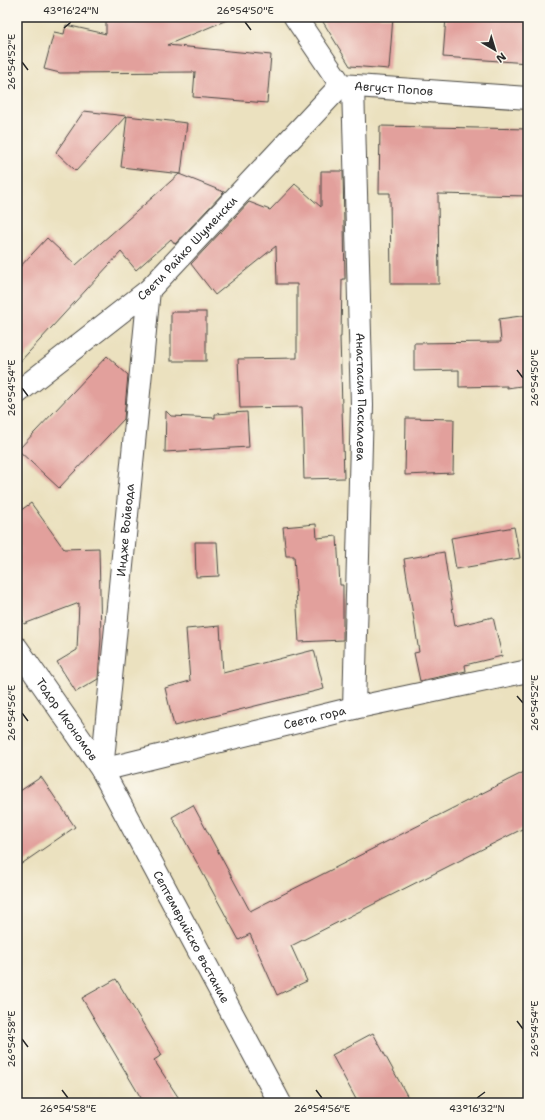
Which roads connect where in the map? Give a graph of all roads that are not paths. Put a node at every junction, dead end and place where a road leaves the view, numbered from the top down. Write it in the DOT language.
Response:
graph roads {
  1 [pos="295,17"];
  2 [pos="347,85"];
  3 [pos="528,98"];
  4 [pos="149,290"];
  5 [pos="17,393"];
  6 [pos="17,648"];
  7 [pos="528,671"];
  8 [pos="354,708"];
  9 [pos="102,770"];
  10 [pos="280,1103"];
  1 -- 2 [label="street, Август Попов"];
  2 -- 3 [label="street, Август Попов"];
  2 -- 4 [label="street, Свети Райко Шуменски"];
  2 -- 8 [label="street, Анастасия Паскалева"];
  4 -- 5 [label="street, Свети Райко Шуменски"];
  4 -- 9 [label="street, Индже Войвода"];
  6 -- 9 [label="street, Тодор Икономов"];
  7 -- 8 [label="street, Света гора"];
  8 -- 9 [label="street, Света гора"];
  9 -- 10 [label="street, Септемврийско въстание"];
}
